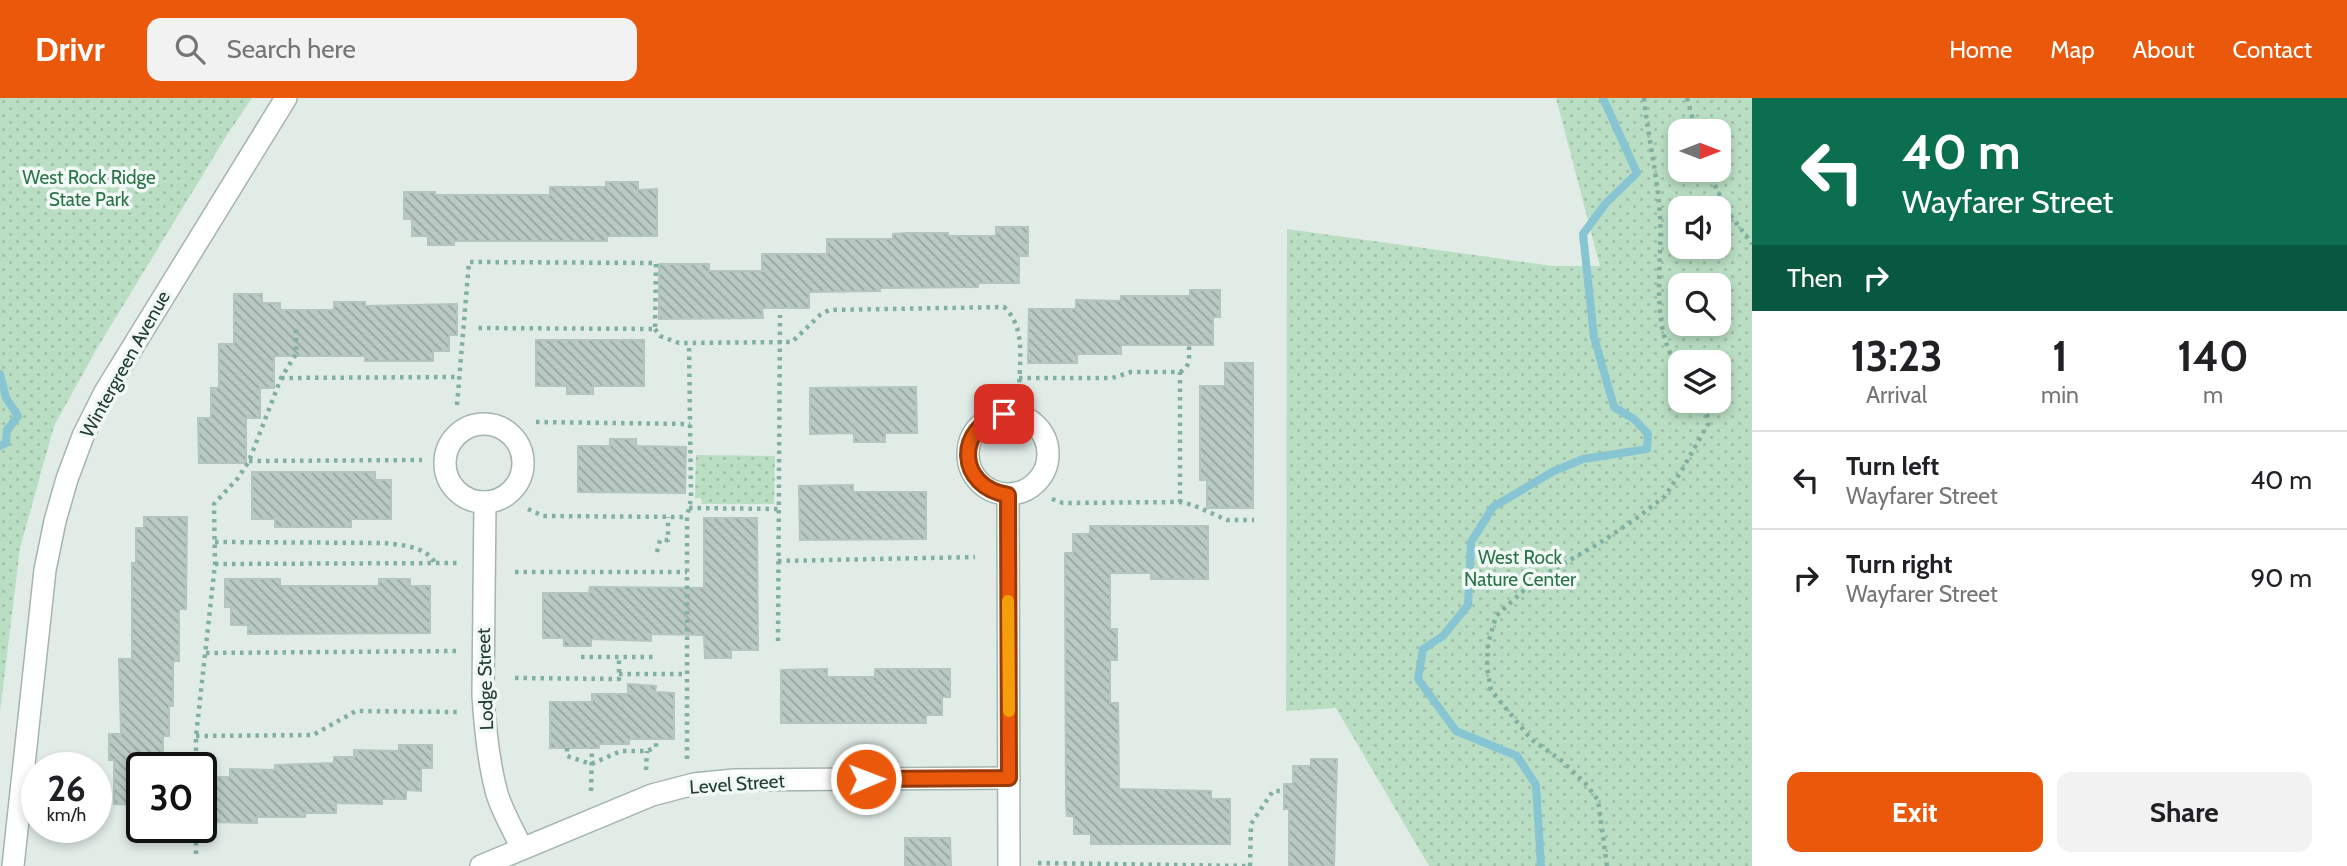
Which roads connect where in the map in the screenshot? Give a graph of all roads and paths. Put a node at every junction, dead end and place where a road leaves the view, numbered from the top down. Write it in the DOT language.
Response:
graph roads {
  1 [pos="286,98"];
  2 [pos="1644,98"];
  3 [pos="1687,98"];
  4 [pos="1693,119"];
  5 [pos="1713,182"];
  6 [pos="1752,244"];
  7 [pos="780,315"];
  8 [pos="296,327"];
  9 [pos="477,328"];
  10 [pos="655,329"];
  11 [pos="780,342"];
  12 [pos="689,343"];
  13 [pos="1189,345"];
  14 [pos="1669,350"];
  15 [pos="1180,372"];
  16 [pos="459,377"];
  17 [pos="281,378"];
  18 [pos="1019,378"];
  19 [pos="1019,392"];
  20 [pos="457,405"];
  21 [pos="1706,413"];
  22 [pos="536,422"];
  23 [pos="690,424"];
  24 [pos="422,460"];
  25 [pos="249,461"];
  26 [pos="1008,495"];
  27 [pos="1052,499"];
  28 [pos="485,502"];
  29 [pos="1180,502"];
  30 [pos="689,508"];
  31 [pos="528,509"];
  32 [pos="779,509"];
  33 [pos="667,517"];
  34 [pos="687,517"];
  35 [pos="1254,520"];
  36 [pos="215,542"];
  37 [pos="657,552"];
  38 [pos="975,557"];
  39 [pos="778,561"];
  40 [pos="435,563"];
  41 [pos="457,563"];
  42 [pos="215,564"];
  43 [pos="516,572"];
  44 [pos="687,572"];
  45 [pos="778,641"];
  46 [pos="457,651"];
  47 [pos="206,653"];
  48 [pos="581,657"];
  49 [pos="619,657"];
  50 [pos="654,657"];
  51 [pos="619,674"];
  52 [pos="687,674"];
  53 [pos="516,678"];
  54 [pos="457,712"];
  55 [pos="196,736"];
  56 [pos="656,739"];
  57 [pos="567,748"];
  58 [pos="592,748"];
  59 [pos="647,751"];
  60 [pos="196,752"];
  61 [pos="687,759"];
  62 [pos="591,764"];
  63 [pos="646,770"];
  64 [pos="1009,778"];
  65 [pos="591,791"];
  66 [pos="1284,791"];
  67 [pos="196,843"];
  68 [pos="522,849"];
  69 [pos="196,854"];
  70 [pos="1038,863"];
  71 [pos="13,866"];
  72 [pos="481,866"];
  73 [pos="1009,866"];
  74 [pos="1248,866"];
  75 [pos="1607,866"];
  1 -- 71 [label="street, Wintergreen Avenue"];
  2 -- 14 [label="path"];
  3 -- 4 [label="path"];
  5 -- 6 [label="path"];
  7 -- 11 [label="path"];
  8 -- 17 [label="path"];
  9 -- 10 [label="path"];
  10 -- 12 [label="path"];
  10 -- 16 [label="path"];
  11 -- 12 [label="path"];
  11 -- 18 [label="path"];
  11 -- 32 [label="path"];
  12 -- 23 [label="path"];
  13 -- 15 [label="path"];
  15 -- 18 [label="path"];
  15 -- 29 [label="path"];
  16 -- 17 [label="path"];
  16 -- 20 [label="path"];
  17 -- 25 [label="path"];
  18 -- 19 [label="path"];
  21 -- 75 [label="path"];
  22 -- 23 [label="path"];
  23 -- 30 [label="path"];
  24 -- 25 [label="path"];
  25 -- 36 [label="path"];
  26 -- 64 [label="street"];
  27 -- 29 [label="path"];
  28 -- 68 [label="street, Lodge Street"];
  29 -- 35 [label="path"];
  30 -- 32 [label="path"];
  30 -- 34 [label="path"];
  31 -- 33 [label="path"];
  32 -- 39 [label="path"];
  33 -- 34 [label="path"];
  33 -- 37 [label="path"];
  34 -- 44 [label="path"];
  36 -- 40 [label="path"];
  36 -- 42 [label="path"];
  38 -- 39 [label="path"];
  39 -- 45 [label="path"];
  40 -- 41 [label="path"];
  40 -- 42 [label="path"];
  42 -- 47 [label="path"];
  43 -- 44 [label="path"];
  44 -- 52 [label="path"];
  46 -- 47 [label="path"];
  47 -- 55 [label="path"];
  48 -- 49 [label="path"];
  49 -- 50 [label="path"];
  49 -- 51 [label="path"];
  51 -- 52 [label="path"];
  51 -- 53 [label="path"];
  52 -- 61 [label="path"];
  54 -- 55 [label="path"];
  55 -- 60 [label="path"];
  56 -- 59 [label="path"];
  57 -- 62 [label="path"];
  58 -- 62 [label="path"];
  59 -- 62 [label="path"];
  59 -- 63 [label="path"];
  62 -- 65 [label="path"];
  64 -- 68 [label="street, Level Street"];
  64 -- 73 [label="street"];
  66 -- 74 [label="path"];
  67 -- 69 [label="path"];
  68 -- 72 [label="street, Level Street"];
  70 -- 74 [label="path"];
}
